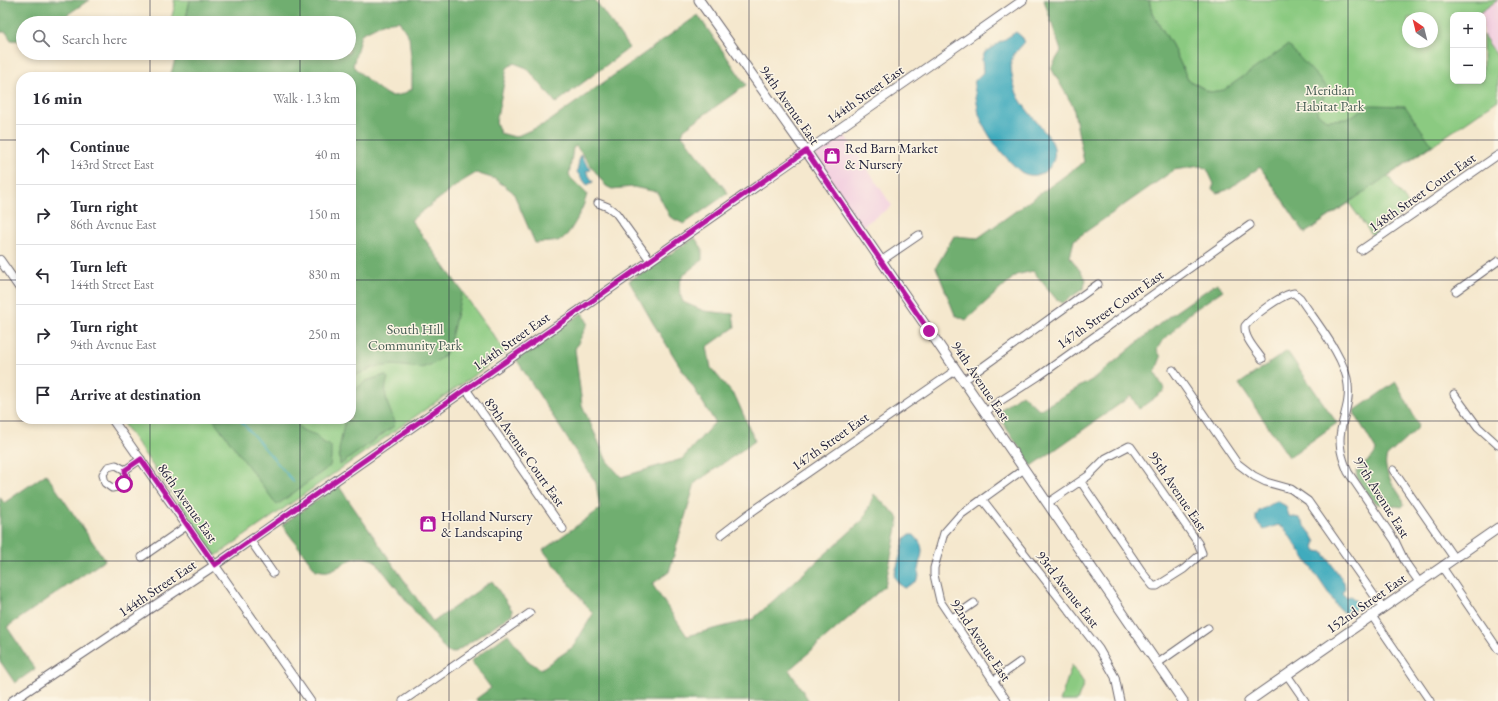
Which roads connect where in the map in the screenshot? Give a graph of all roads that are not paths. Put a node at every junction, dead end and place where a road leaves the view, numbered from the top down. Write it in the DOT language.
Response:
graph roads {
  1 [pos="698,0"];
  2 [pos="1023,0"];
  3 [pos="806,151"];
  4 [pos="1498,155"];
  5 [pos="598,203"];
  6 [pos="1250,225"];
  7 [pos="919,235"];
  8 [pos="1361,250"];
  9 [pos="0,260"];
  10 [pos="650,260"];
  11 [pos="881,261"];
  12 [pos="1498,261"];
  13 [pos="16,283"];
  14 [pos="1098,284"];
  15 [pos="1456,291"];
  16 [pos="1262,359"];
  17 [pos="956,370"];
  18 [pos="1173,370"];
  19 [pos="963,381"];
  20 [pos="466,389"];
  21 [pos="1454,394"];
  22 [pos="985,413"];
  23 [pos="116,424"];
  24 [pos="1498,445"];
  25 [pos="141,459"];
  26 [pos="1024,469"];
  27 [pos="125,470"];
  28 [pos="1393,470"];
  29 [pos="1081,482"];
  30 [pos="982,499"];
  31 [pos="1048,503"];
  32 [pos="188,525"];
  33 [pos="1498,528"];
  34 [pos="563,529"];
  35 [pos="721,535"];
  36 [pos="250,540"];
  37 [pos="142,557"];
  38 [pos="1454,558"];
  39 [pos="215,565"];
  40 [pos="1442,567"];
  41 [pos="273,573"];
  42 [pos="1420,582"];
  43 [pos="974,603"];
  44 [pos="1383,608"];
  45 [pos="530,613"];
  46 [pos="1372,616"];
  47 [pos="951,619"];
  48 [pos="1208,628"];
  49 [pos="1498,649"];
  50 [pos="1020,662"];
  51 [pos="1158,663"];
  52 [pos="1287,675"];
  53 [pos="993,681"];
  54 [pos="12,701"];
  55 [pos="310,701"];
  56 [pos="404,701"];
  57 [pos="1007,701"];
  58 [pos="1120,701"];
  59 [pos="1183,701"];
  60 [pos="1249,701"];
  61 [pos="1306,701"];
  62 [pos="1430,701"];
  1 -- 3 [label="main road, 94th Avenue East"];
  2 -- 3 [label="street, 144th Street East"];
  3 -- 10 [label="street, 144th Street East"];
  3 -- 11 [label="main road, 94th Avenue East"];
  4 -- 8 [label="street, 148th Street Court East"];
  5 -- 10 [label="street"];
  6 -- 22 [label="street, 147th Street Court East"];
  7 -- 11 [label="street"];
  9 -- 13 [label="street"];
  10 -- 20 [label="street, 144th Street East"];
  11 -- 17 [label="main road, 94th Avenue East"];
  12 -- 15 [label="street"];
  14 -- 19 [label="street"];
  16 -- 42 [label="street, 97th Avenue East"];
  17 -- 19 [label="main road, 94th Avenue East"];
  17 -- 35 [label="street, 147th Street East"];
  18 -- 44 [label="street"];
  19 -- 22 [label="main road, 94th Avenue East"];
  20 -- 34 [label="street, 89th Avenue Court East"];
  20 -- 36 [label="street, 144th Street East"];
  21 -- 24 [label="street"];
  22 -- 26 [label="main road, 94th Avenue East"];
  23 -- 25 [label="street, 86th Avenue East"];
  25 -- 27 [label="street"];
  25 -- 32 [label="street, 86th Avenue East"];
  26 -- 30 [label="street"];
  26 -- 31 [label="main road, 94th Avenue East"];
  28 -- 38 [label="street"];
  29 -- 29 [label="street, 95th Avenue East"];
  29 -- 31 [label="street"];
  30 -- 47 [label="street, 92nd Avenue East"];
  30 -- 58 [label="street, 93rd Avenue East"];
  31 -- 51 [label="main road, 94th Avenue East"];
  32 -- 37 [label="street"];
  32 -- 39 [label="street, 86th Avenue East"];
  33 -- 38 [label="main road, 152nd Street East"];
  36 -- 39 [label="street, 144th Street East"];
  36 -- 41 [label="street"];
  38 -- 40 [label="main road, 152nd Street East"];
  39 -- 54 [label="street, 144th Street East"];
  39 -- 55 [label="street, 86th Avenue East"];
  40 -- 42 [label="main road, 152nd Street East"];
  40 -- 49 [label="street"];
  42 -- 44 [label="main road, 152nd Street East"];
  43 -- 47 [label="street"];
  44 -- 46 [label="main road, 152nd Street East"];
  45 -- 56 [label="street"];
  46 -- 52 [label="main road, 152nd Street East"];
  46 -- 62 [label="street"];
  47 -- 53 [label="street, 92nd Avenue East"];
  48 -- 51 [label="street"];
  50 -- 53 [label="street"];
  51 -- 59 [label="main road, 94th Avenue East"];
  52 -- 60 [label="main road, 152nd Street East"];
  52 -- 61 [label="street"];
  53 -- 57 [label="street, 92nd Avenue East"];
}
